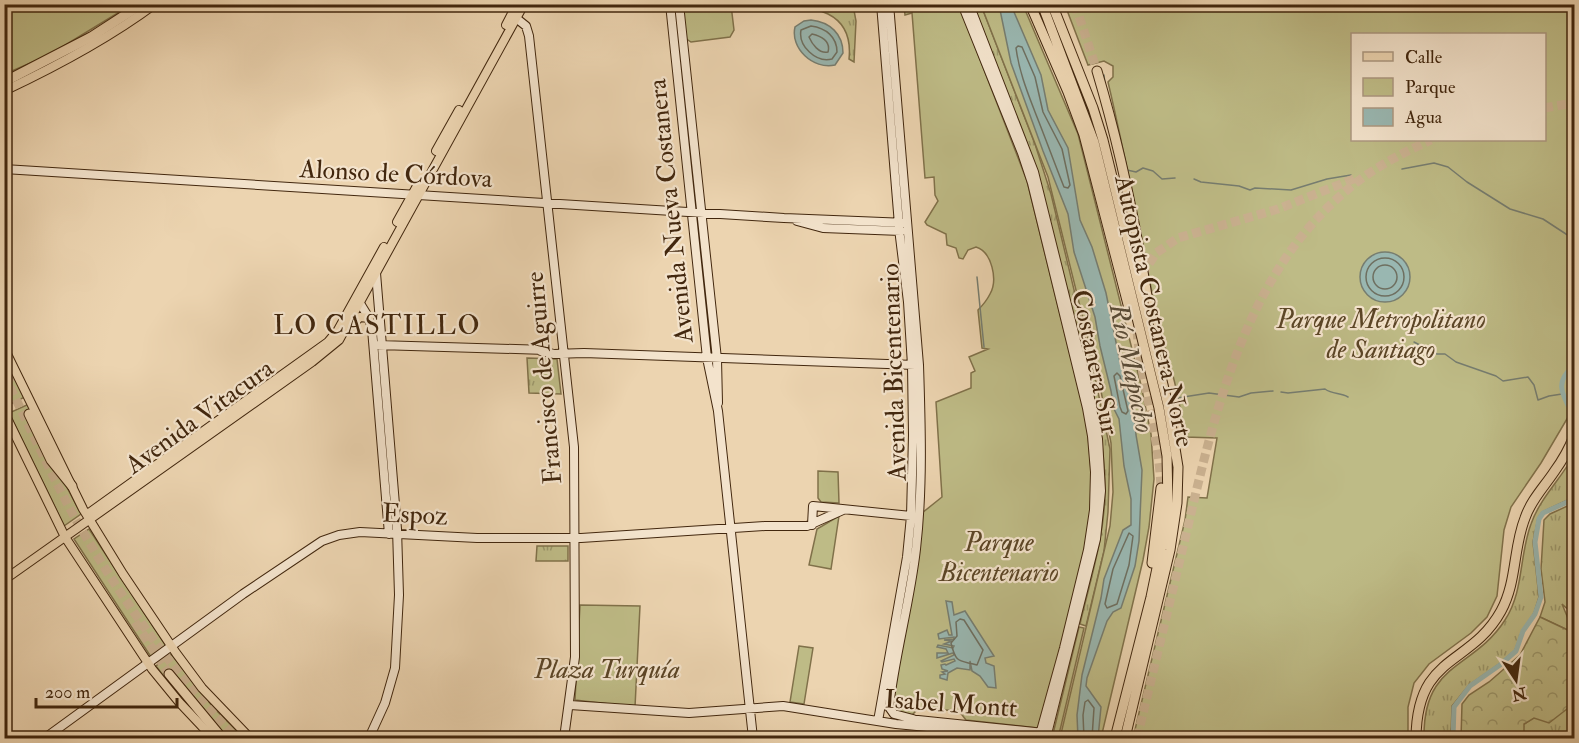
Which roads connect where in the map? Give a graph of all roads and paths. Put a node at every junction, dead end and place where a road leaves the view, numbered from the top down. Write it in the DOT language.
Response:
graph roads {
  1 [pos="142,4"];
  2 [pos="155,4"];
  3 [pos="670,4"];
  4 [pos="679,4"];
  5 [pos="880,4"];
  6 [pos="888,4"];
  7 [pos="962,4"];
  8 [pos="969,4"];
  9 [pos="1030,4"];
  10 [pos="1042,4"];
  11 [pos="1052,4"];
  12 [pos="521,5"];
  13 [pos="516,18"];
  14 [pos="1097,71"];
  15 [pos="46,72"];
  16 [pos="4,82"];
  17 [pos="18,87"];
  18 [pos="4,93"];
  19 [pos="4,169"];
  20 [pos="415,195"];
  21 [pos="546,203"];
  22 [pos="692,212"];
  23 [pos="701,213"];
  24 [pos="903,227"];
  25 [pos="376,273"];
  26 [pos="357,295"];
  27 [pos="360,305"];
  28 [pos="369,318"];
  29 [pos="344,332"];
  30 [pos="383,344"];
  31 [pos="374,345"];
  32 [pos="1154,346"];
  33 [pos="4,348"];
  34 [pos="563,352"];
  35 [pos="707,358"];
  36 [pos="717,359"];
  37 [pos="1147,359"];
  38 [pos="915,365"];
  39 [pos="388,404"];
  40 [pos="378,405"];
  41 [pos="718,411"];
  42 [pos="4,412"];
  43 [pos="29,414"];
  44 [pos="1575,436"];
  45 [pos="189,441"];
  46 [pos="174,460"];
  47 [pos="72,486"];
  48 [pos="1161,488"];
  49 [pos="843,510"];
  50 [pos="911,516"];
  51 [pos="88,517"];
  52 [pos="812,525"];
  53 [pos="730,528"];
  54 [pos="64,534"];
  55 [pos="393,534"];
  56 [pos="575,538"];
  57 [pos="4,573"];
  58 [pos="4,580"];
  59 [pos="1151,597"];
  60 [pos="171,646"];
  61 [pos="148,663"];
  62 [pos="169,674"];
  63 [pos="570,705"];
  64 [pos="749,707"];
  65 [pos="913,719"];
  66 [pos="878,720"];
  67 [pos="1043,736"];
  68 [pos="1016,737"];
  69 [pos="45,738"];
  70 [pos="213,738"];
  71 [pos="222,738"];
  72 [pos="250,738"];
  73 [pos="369,738"];
  74 [pos="564,738"];
  75 [pos="753,738"];
  76 [pos="1114,738"];
  77 [pos="1125,738"];
  78 [pos="1416,738"];
  1 -- 16 [label="highway"];
  2 -- 15 [label="main road"];
  3 -- 22 [label="main road, Avenida Nueva Costanera"];
  4 -- 23 [label="main road, Avenida Nueva Costanera"];
  5 -- 24 [label="main road, Avenida Bicentenario"];
  6 -- 24 [label="main road, Avenida Bicentenario"];
  7 -- 67 [label="main road, Costanera Sur"];
  8 -- 67 [label="main road, Costanera Sur"];
  9 -- 37 [label="highway"];
  10 -- 37 [label="highway, Autopista Costanera Norte"];
  11 -- 32 [label="highway, Autopista Costanera Norte"];
  12 -- 13 [label="main road, Avenida Vitacura"];
  12 -- 20 [label="main road, Avenida Vitacura"];
  13 -- 20 [label="main road, Avenida Vitacura"];
  13 -- 21 [label="main road, Francisco de Aguirre"];
  14 -- 32 [label="highway"];
  15 -- 17 [label="main road"];
  15 -- 18 [label="main road"];
  17 -- 18 [label="main road"];
  19 -- 20 [label="main road, Alonso de Córdova"];
  20 -- 21 [label="main road, Alonso de Córdova"];
  20 -- 25 [label="main road, Avenida Vitacura"];
  20 -- 26 [label="main road, Avenida Vitacura"];
  21 -- 22 [label="main road, Alonso de Córdova"];
  21 -- 34 [label="main road, Francisco de Aguirre"];
  22 -- 23 [label="main road, Alonso de Córdova"];
  22 -- 35 [label="main road, Avenida Nueva Costanera"];
  23 -- 24 [label="main road, Alonso de Córdova"];
  23 -- 36 [label="main road, Avenida Nueva Costanera"];
  24 -- 38 [label="main road, Avenida Bicentenario"];
  25 -- 27 [label="main road, Avenida Vitacura"];
  25 -- 30 [label="main road"];
  26 -- 27 [label="main road"];
  26 -- 45 [label="main road, Avenida Vitacura"];
  27 -- 28 [label="main road"];
  27 -- 29 [label="main road, Avenida Vitacura"];
  28 -- 29 [label="main road"];
  28 -- 31 [label="main road"];
  29 -- 46 [label="main road, Avenida Vitacura"];
  30 -- 31 [label="main road"];
  30 -- 34 [label="main road"];
  30 -- 39 [label="main road"];
  31 -- 40 [label="main road"];
  32 -- 77 [label="highway, Autopista Costanera Norte"];
  33 -- 47 [label="main road"];
  34 -- 35 [label="main road"];
  34 -- 56 [label="main road, Francisco de Aguirre"];
  35 -- 36 [label="main road"];
  35 -- 41 [label="main road, Avenida Nueva Costanera"];
  36 -- 38 [label="main road"];
  36 -- 41 [label="main road, Avenida Nueva Costanera"];
  37 -- 59 [label="highway, Autopista Costanera Norte"];
  38 -- 50 [label="main road, Avenida Bicentenario"];
  38 -- 65 [label="main road, Avenida Bicentenario"];
  39 -- 40 [label="main road"];
  39 -- 55 [label="main road"];
  40 -- 55 [label="main road"];
  41 -- 53 [label="main road, Avenida Nueva Costanera"];
  42 -- 54 [label="main road"];
  43 -- 47 [label="highway"];
  44 -- 78 [label="highway"];
  45 -- 46 [label="main road"];
  45 -- 51 [label="main road, Avenida Vitacura"];
  46 -- 51 [label="main road, Avenida Vitacura"];
  47 -- 51 [label="main road"];
  48 -- 59 [label="highway"];
  49 -- 50 [label="main road"];
  49 -- 52 [label="main road, Espoz"];
  49 -- 52 [label="main road"];
  50 -- 66 [label="main road, Avenida Bicentenario"];
  51 -- 54 [label="main road, Avenida Vitacura"];
  51 -- 60 [label="main road"];
  52 -- 53 [label="main road, Espoz"];
  53 -- 56 [label="main road, Espoz"];
  53 -- 64 [label="main road, Avenida Nueva Costanera"];
  54 -- 57 [label="main road, Avenida Vitacura"];
  54 -- 58 [label="main road, Avenida Vitacura"];
  54 -- 61 [label="main road"];
  55 -- 56 [label="main road, Espoz"];
  55 -- 60 [label="main road, Espoz"];
  55 -- 73 [label="main road"];
  56 -- 63 [label="main road, Francisco de Aguirre"];
  59 -- 76 [label="highway, Autopista Costanera Norte"];
  60 -- 61 [label="main road, Espoz"];
  60 -- 72 [label="main road"];
  61 -- 69 [label="main road, Espoz"];
  61 -- 70 [label="main road"];
  62 -- 71 [label="highway"];
  63 -- 64 [label="main road, Isabel Montt"];
  63 -- 74 [label="main road, Francisco de Aguirre"];
  64 -- 66 [label="main road, Isabel Montt"];
  64 -- 75 [label="main road, Avenida Nueva Costanera"];
  65 -- 66 [label="main road, Isabel Montt"];
  65 -- 67 [label="main road, Isabel Montt"];
  66 -- 68 [label="main road, Isabel Montt"];
  67 -- 68 [label="main road, Isabel Montt"];
}
